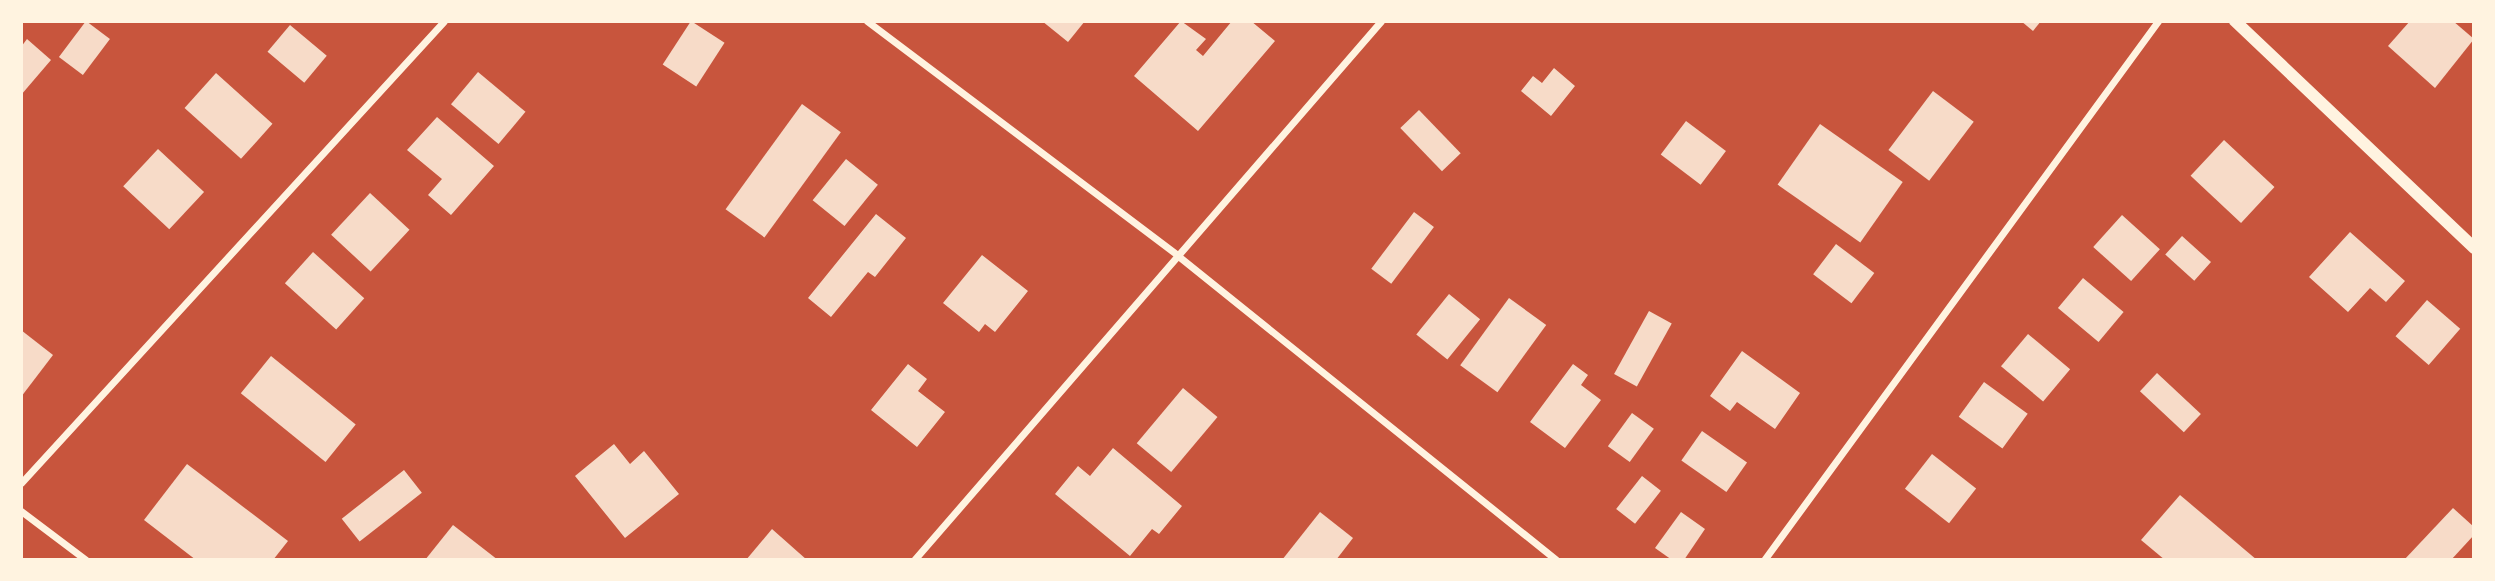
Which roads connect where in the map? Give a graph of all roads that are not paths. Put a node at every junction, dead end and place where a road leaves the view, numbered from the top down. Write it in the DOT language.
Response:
graph roads {
  1 [pos="444,21"];
  2 [pos="867,21"];
  3 [pos="1381,21"];
  4 [pos="2158,21"];
  5 [pos="2235,21"];
  6 [pos="2474,247"];
  7 [pos="1177,255"];
  8 [pos="21,483"];
  9 [pos="21,511"];
  10 [pos="86,560"];
  11 [pos="914,560"];
  12 [pos="1556,560"];
  13 [pos="1764,560"];
  1 -- 8 [label="street"];
  2 -- 7 [label="street"];
  3 -- 7 [label="street"];
  4 -- 13 [label="street"];
  5 -- 6 [label="street"];
  7 -- 11 [label="street"];
  7 -- 12 [label="street"];
  9 -- 10 [label="street"];
}
